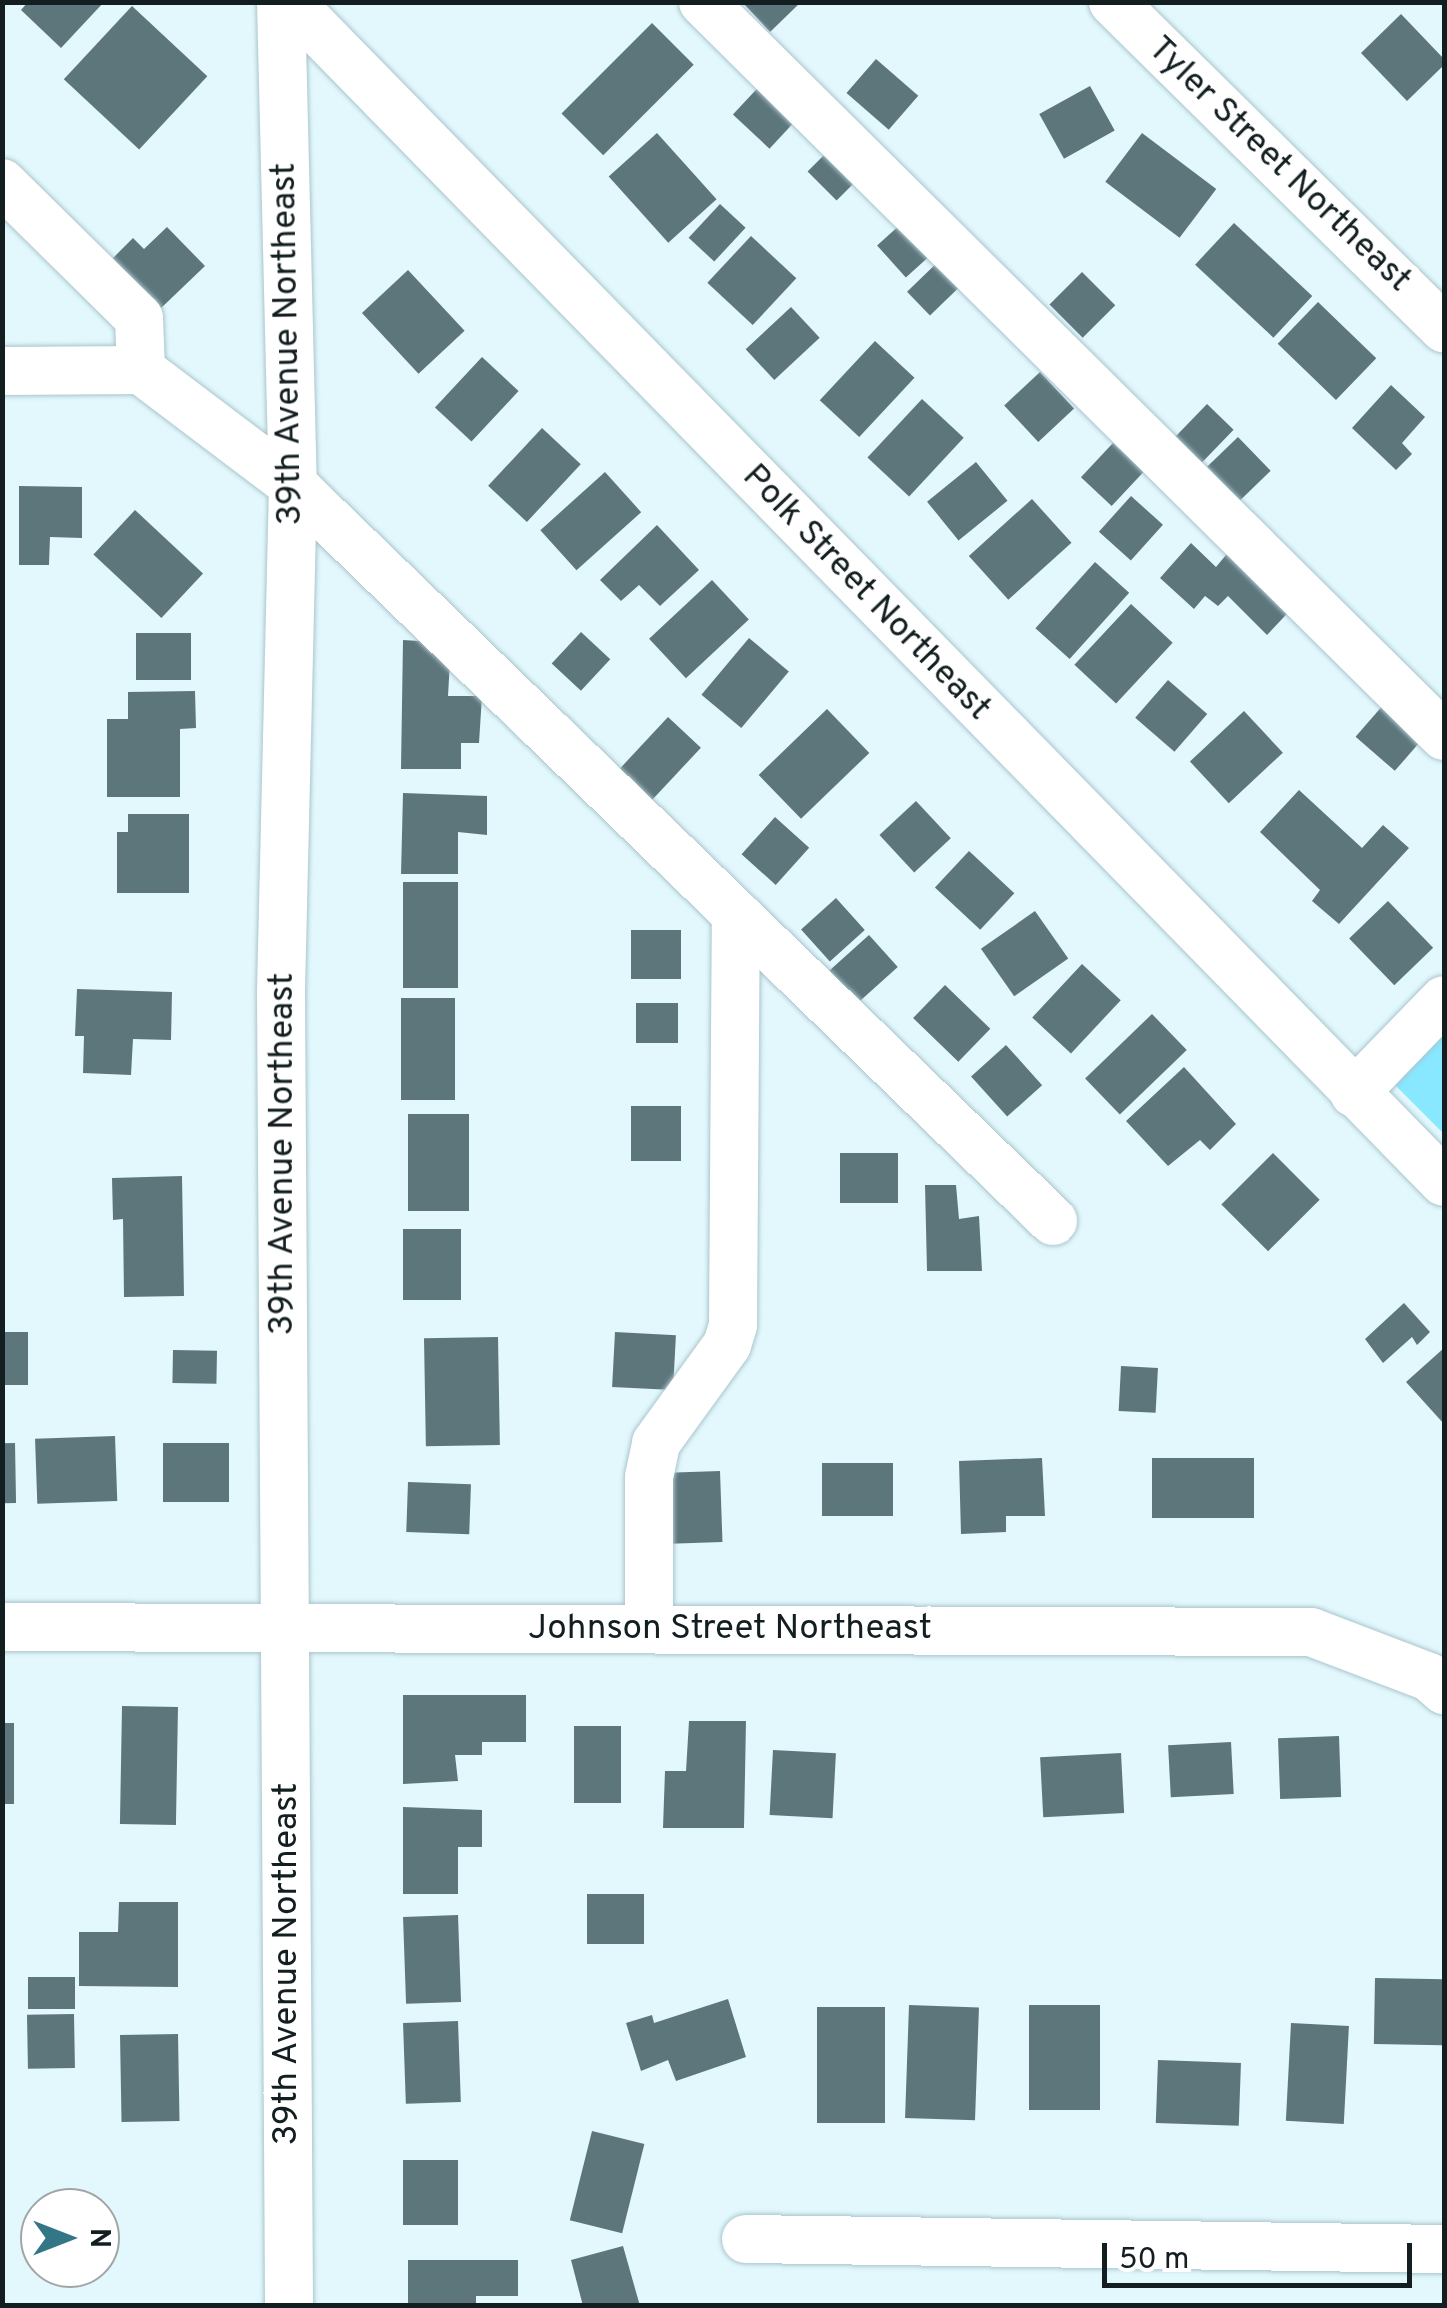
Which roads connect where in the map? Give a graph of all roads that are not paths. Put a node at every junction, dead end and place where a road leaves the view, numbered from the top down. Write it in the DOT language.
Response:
graph roads {
  1 [pos="281,2"];
  2 [pos="290,2"];
  3 [pos="703,2"];
  4 [pos="1113,2"];
  5 [pos="2,183"];
  6 [pos="1444,328"];
  7 [pos="141,370"];
  8 [pos="2,371"];
  9 [pos="293,486"];
  10 [pos="1444,736"];
  11 [pos="736,914"];
  12 [pos="1444,1000"];
  13 [pos="1354,1092"];
  14 [pos="1444,1182"];
  15 [pos="1053,1221"];
  16 [pos="2,1627"];
  17 [pos="286,1627"];
  18 [pos="649,1628"];
  19 [pos="1444,1690"];
  20 [pos="746,2239"];
  21 [pos="1444,2250"];
  22 [pos="289,2306"];
  1 -- 9 [label="street, 39th Avenue Northeast"];
  2 -- 13 [label="street, Polk Street Northeast"];
  3 -- 10 [label="street"];
  4 -- 6 [label="street, Tyler Street Northeast"];
  5 -- 7 [label="street"];
  7 -- 8 [label="street"];
  7 -- 9 [label="street"];
  9 -- 11 [label="street"];
  9 -- 17 [label="street, 39th Avenue Northeast"];
  11 -- 15 [label="street"];
  11 -- 18 [label="street"];
  12 -- 13 [label="street"];
  13 -- 14 [label="street, Polk Street Northeast"];
  16 -- 17 [label="street, Johnson Street Northeast"];
  17 -- 18 [label="street, Johnson Street Northeast"];
  17 -- 22 [label="street, 39th Avenue Northeast"];
  18 -- 19 [label="street, Johnson Street Northeast"];
  20 -- 21 [label="street"];
}
